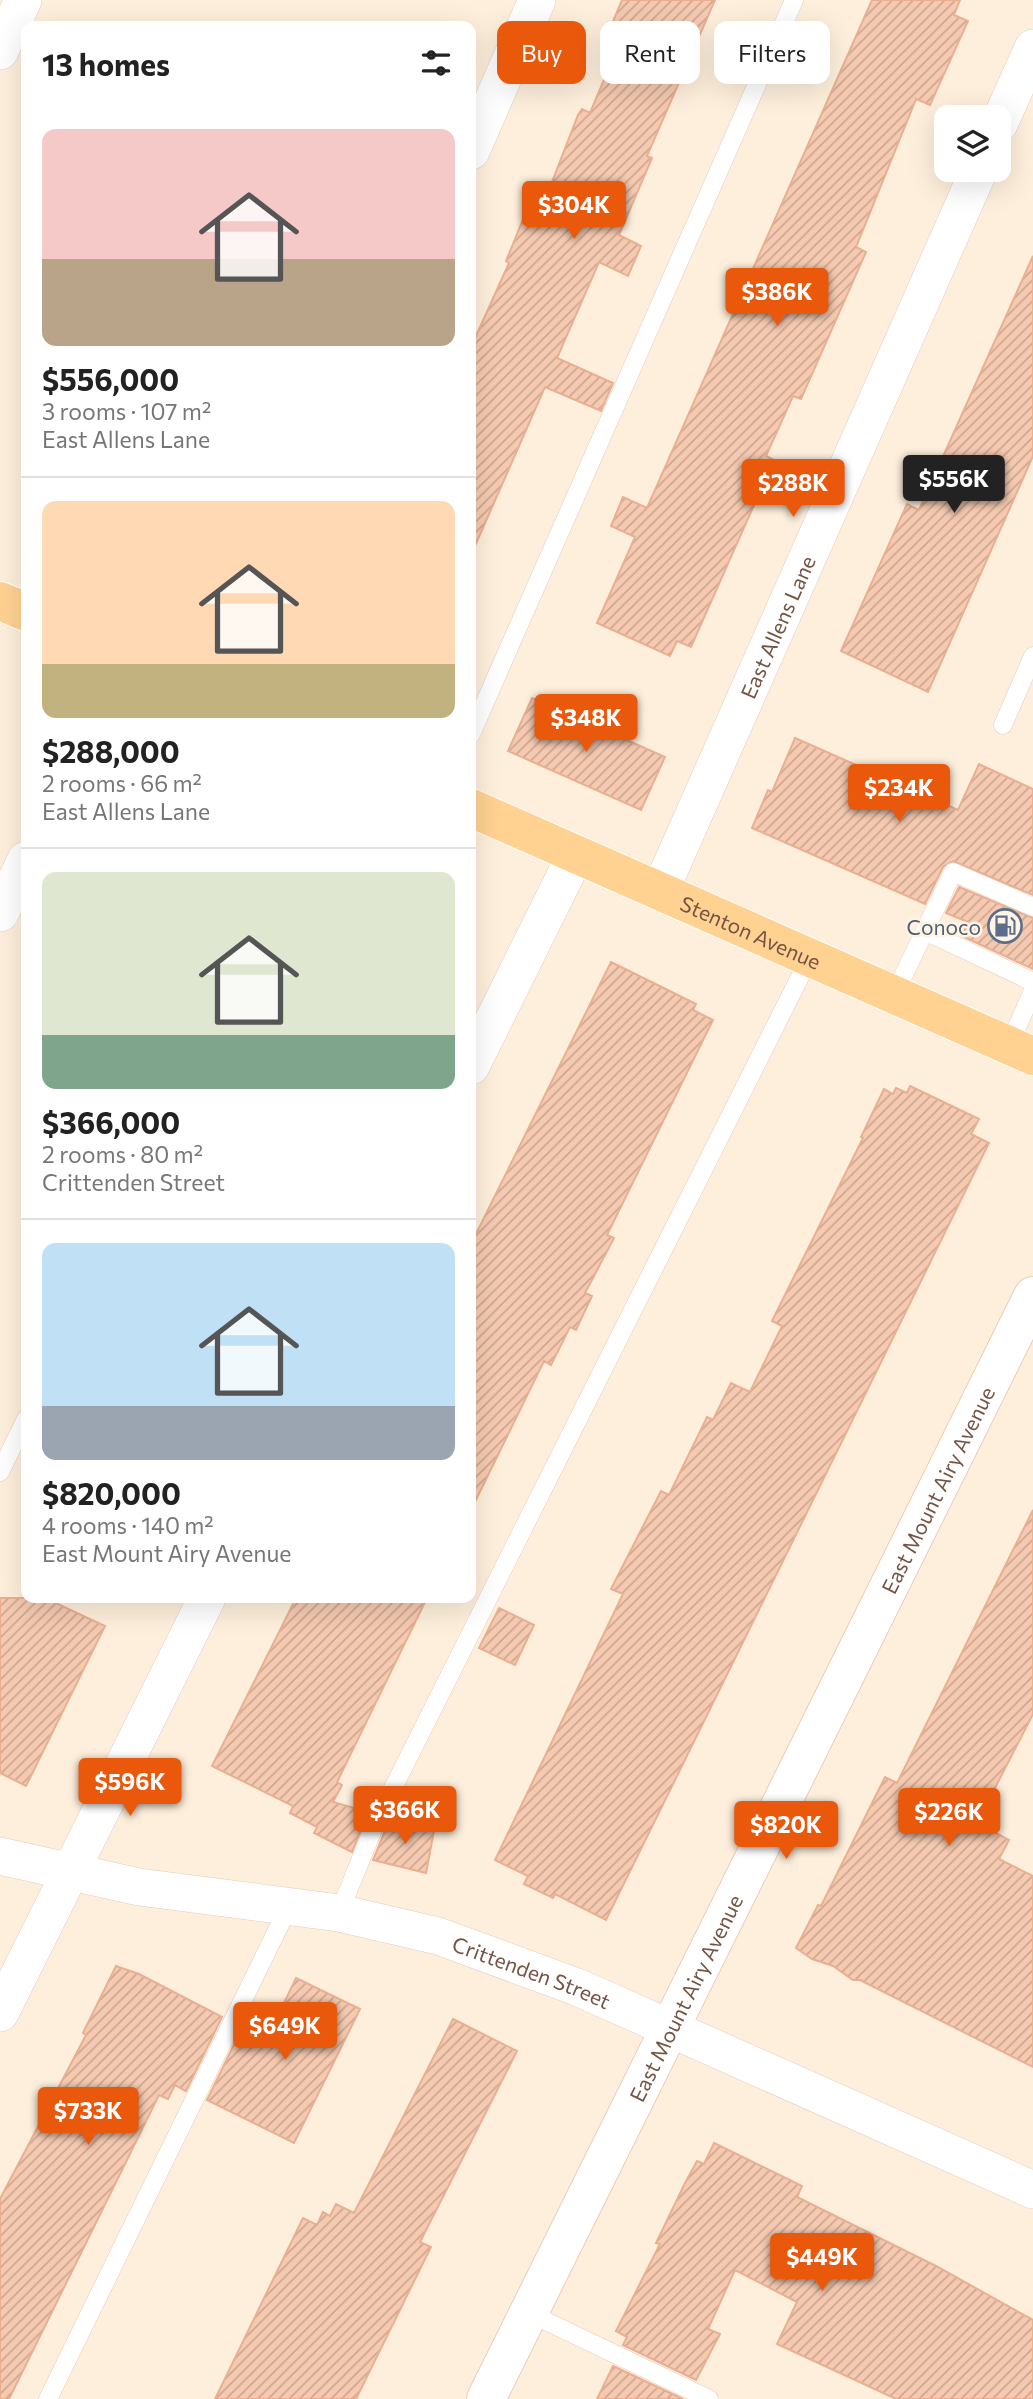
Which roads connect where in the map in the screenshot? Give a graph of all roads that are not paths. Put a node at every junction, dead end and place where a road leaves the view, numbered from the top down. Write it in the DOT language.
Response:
graph roads {
  1 [pos="23,0"];
  2 [pos="537,0"];
  3 [pos="794,0"];
  4 [pos="1033,48"];
  5 [pos="0,51"];
  6 [pos="1008,105"];
  7 [pos="476,140"];
  8 [pos="974,182"];
  9 [pos="0,601"];
  10 [pos="21,610"];
  11 [pos="1033,656"];
  12 [pos="476,723"];
  13 [pos="1003,725"];
  14 [pos="476,810"];
  15 [pos="576,854"];
  16 [pos="21,870"];
  17 [pos="660,891"];
  18 [pos="1033,906"];
  19 [pos="0,913"];
  20 [pos="925,931"];
  21 [pos="810,957"];
  22 [pos="1033,982"];
  23 [pos="1033,991"];
  24 [pos="894,995"];
  25 [pos="1021,1051"];
  26 [pos="476,1056"];
  27 [pos="1033,1296"];
  28 [pos="21,1429"];
  29 [pos="0,1472"];
  30 [pos="205,1603"];
  31 [pos="0,1856"];
  32 [pos="70,1873"];
  33 [pos="289,1906"];
  34 [pos="339,1913"];
  35 [pos="0,2012"];
  36 [pos="670,2029"];
  37 [pos="1033,2190"];
  38 [pos="529,2313"];
  39 [pos="48,2399"];
  40 [pos="486,2399"];
  41 [pos="709,2399"];
  1 -- 5 [label="street"];
  2 -- 7 [label="street"];
  3 -- 12 [label="lane"];
  4 -- 6 [label="street"];
  8 -- 17 [label="street, East Allens Lane"];
  9 -- 10 [label="main road"];
  11 -- 13 [label="lane"];
  14 -- 15 [label="main road, Stenton Avenue"];
  15 -- 17 [label="main road, Stenton Avenue"];
  15 -- 26 [label="street"];
  16 -- 19 [label="street"];
  17 -- 21 [label="main road, Stenton Avenue"];
  18 -- 20 [label="lane"];
  20 -- 22 [label="lane"];
  20 -- 24 [label="lane"];
  21 -- 24 [label="main road, Stenton Avenue"];
  21 -- 34 [label="lane"];
  23 -- 25 [label="lane"];
  24 -- 25 [label="main road, Stenton Avenue"];
  27 -- 36 [label="main road, East Mount Airy Avenue"];
  28 -- 29 [label="lane"];
  30 -- 32 [label="street"];
  31 -- 32 [label="street, Crittenden Street"];
  32 -- 33 [label="street, Crittenden Street"];
  32 -- 35 [label="street"];
  33 -- 34 [label="street, Crittenden Street"];
  33 -- 39 [label="lane"];
  34 -- 36 [label="street, Crittenden Street"];
  36 -- 37 [label="street, Crittenden Street"];
  36 -- 38 [label="main road, East Mount Airy Avenue"];
  38 -- 40 [label="main road, East Mount Airy Avenue"];
  38 -- 41 [label="lane"];
}
